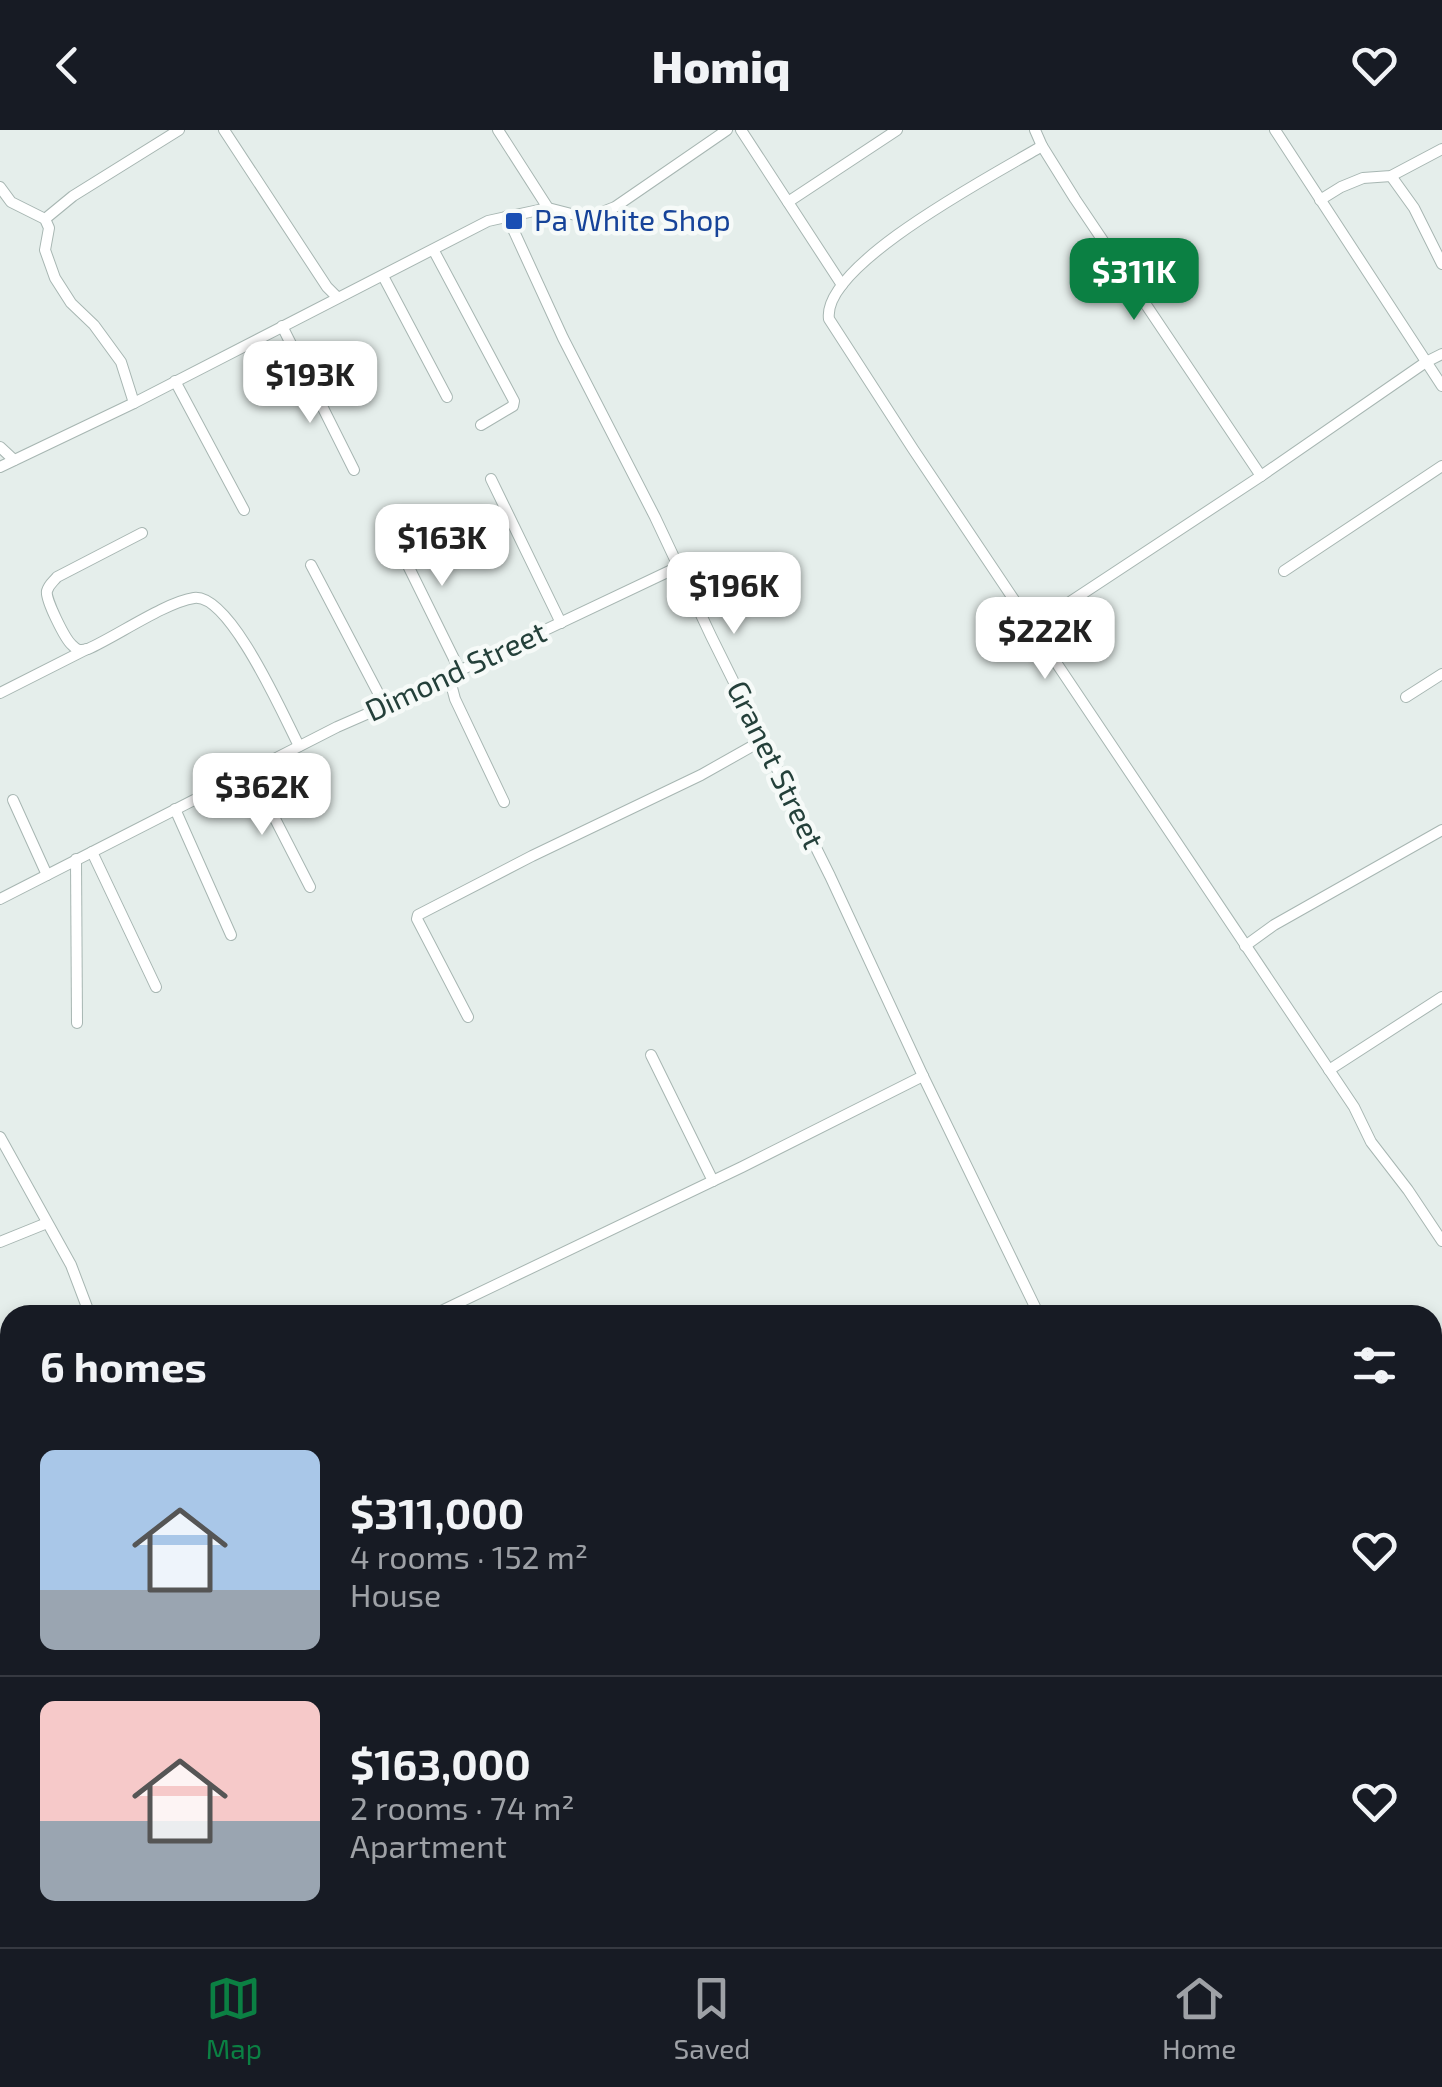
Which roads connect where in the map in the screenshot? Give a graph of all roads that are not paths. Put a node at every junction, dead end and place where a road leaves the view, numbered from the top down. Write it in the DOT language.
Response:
graph roads {
  1 [pos="179,130"];
  2 [pos="224,130"];
  3 [pos="498,130"];
  4 [pos="727,130"];
  5 [pos="741,130"];
  6 [pos="897,130"];
  7 [pos="1035,130"];
  8 [pos="1274,130"];
  9 [pos="1042,146"];
  10 [pos="1442,149"];
  11 [pos="1391,176"];
  12 [pos="0,187"];
  13 [pos="1320,200"];
  14 [pos="788,202"];
  15 [pos="548,208"];
  16 [pos="507,216"];
  17 [pos="45,219"];
  18 [pos="434,251"];
  19 [pos="1442,264"];
  20 [pos="383,276"];
  21 [pos="842,284"];
  22 [pos="337,298"];
  23 [pos="282,326"];
  24 [pos="1442,354"];
  25 [pos="1426,362"];
  26 [pos="175,381"];
  27 [pos="1442,386"];
  28 [pos="448,398"];
  29 [pos="134,403"];
  30 [pos="481,425"];
  31 [pos="0,446"];
  32 [pos="14,460"];
  33 [pos="1442,466"];
  34 [pos="0,467"];
  35 [pos="354,470"];
  36 [pos="1261,476"];
  37 [pos="491,479"];
  38 [pos="244,510"];
  39 [pos="388,525"];
  40 [pos="142,534"];
  41 [pos="311,565"];
  42 [pos="678,568"];
  43 [pos="1284,570"];
  44 [pos="561,623"];
  45 [pos="1032,627"];
  46 [pos="88,648"];
  47 [pos="456,672"];
  48 [pos="1442,674"];
  49 [pos="0,692"];
  50 [pos="1406,697"];
  51 [pos="385,706"];
  52 [pos="763,740"];
  53 [pos="300,746"];
  54 [pos="251,772"];
  55 [pos="13,800"];
  56 [pos="504,802"];
  57 [pos="175,808"];
  58 [pos="1442,830"];
  59 [pos="92,852"];
  60 [pos="76,859"];
  61 [pos="47,875"];
  62 [pos="310,886"];
  63 [pos="0,899"];
  64 [pos="231,935"];
  65 [pos="1245,946"];
  66 [pos="156,987"];
  67 [pos="1442,998"];
  68 [pos="468,1017"];
  69 [pos="77,1022"];
  70 [pos="652,1055"];
  71 [pos="1329,1070"];
  72 [pos="923,1076"];
  73 [pos="0,1137"];
  74 [pos="712,1180"];
  75 [pos="48,1222"];
  76 [pos="1442,1241"];
  77 [pos="0,1242"];
  78 [pos="86,1305"];
  79 [pos="453,1305"];
  80 [pos="1034,1305"];
  1 -- 17 [label="street"];
  2 -- 22 [label="street"];
  3 -- 15 [label="street"];
  4 -- 15 [label="street"];
  5 -- 14 [label="street"];
  6 -- 14 [label="street"];
  7 -- 9 [label="street"];
  8 -- 13 [label="street"];
  9 -- 21 [label="street"];
  9 -- 36 [label="street"];
  10 -- 11 [label="street"];
  11 -- 13 [label="street"];
  11 -- 19 [label="street"];
  12 -- 17 [label="street"];
  13 -- 25 [label="street"];
  14 -- 21 [label="street"];
  15 -- 16 [label="street"];
  16 -- 18 [label="street"];
  16 -- 42 [label="street, Granet Street"];
  17 -- 29 [label="street"];
  18 -- 20 [label="street"];
  18 -- 30 [label="street"];
  20 -- 22 [label="street"];
  20 -- 28 [label="street"];
  21 -- 45 [label="street"];
  22 -- 23 [label="street"];
  23 -- 26 [label="street"];
  23 -- 35 [label="street"];
  24 -- 25 [label="street"];
  25 -- 27 [label="street"];
  25 -- 36 [label="street"];
  26 -- 29 [label="street"];
  26 -- 38 [label="street"];
  29 -- 32 [label="street"];
  31 -- 32 [label="street"];
  32 -- 34 [label="street"];
  33 -- 43 [label="street"];
  36 -- 45 [label="street"];
  37 -- 44 [label="street"];
  39 -- 47 [label="street"];
  40 -- 46 [label="street"];
  41 -- 51 [label="street"];
  42 -- 44 [label="street, Dimond Street"];
  42 -- 52 [label="street, Granet Street"];
  44 -- 47 [label="street, Dimond Street"];
  45 -- 65 [label="street"];
  46 -- 49 [label="street"];
  46 -- 53 [label="street"];
  47 -- 51 [label="street, Dimond Street"];
  47 -- 56 [label="street"];
  48 -- 50 [label="street"];
  51 -- 53 [label="street, Dimond Street"];
  52 -- 68 [label="street"];
  52 -- 72 [label="street, Granet Street"];
  53 -- 54 [label="street, Dimond Street"];
  54 -- 57 [label="street, Dimond Street"];
  54 -- 62 [label="street"];
  55 -- 61 [label="street"];
  57 -- 59 [label="street, Dimond Street"];
  57 -- 64 [label="street"];
  58 -- 65 [label="street"];
  59 -- 60 [label="street, Dimond Street"];
  59 -- 66 [label="street"];
  60 -- 61 [label="street, Dimond Street"];
  60 -- 69 [label="street"];
  61 -- 63 [label="street, Dimond Street"];
  65 -- 71 [label="street"];
  67 -- 71 [label="street"];
  70 -- 74 [label="street"];
  71 -- 76 [label="street"];
  72 -- 74 [label="street"];
  72 -- 80 [label="street, Granet Street"];
  73 -- 75 [label="street"];
  74 -- 79 [label="street"];
  75 -- 77 [label="street"];
  75 -- 78 [label="street"];
}
